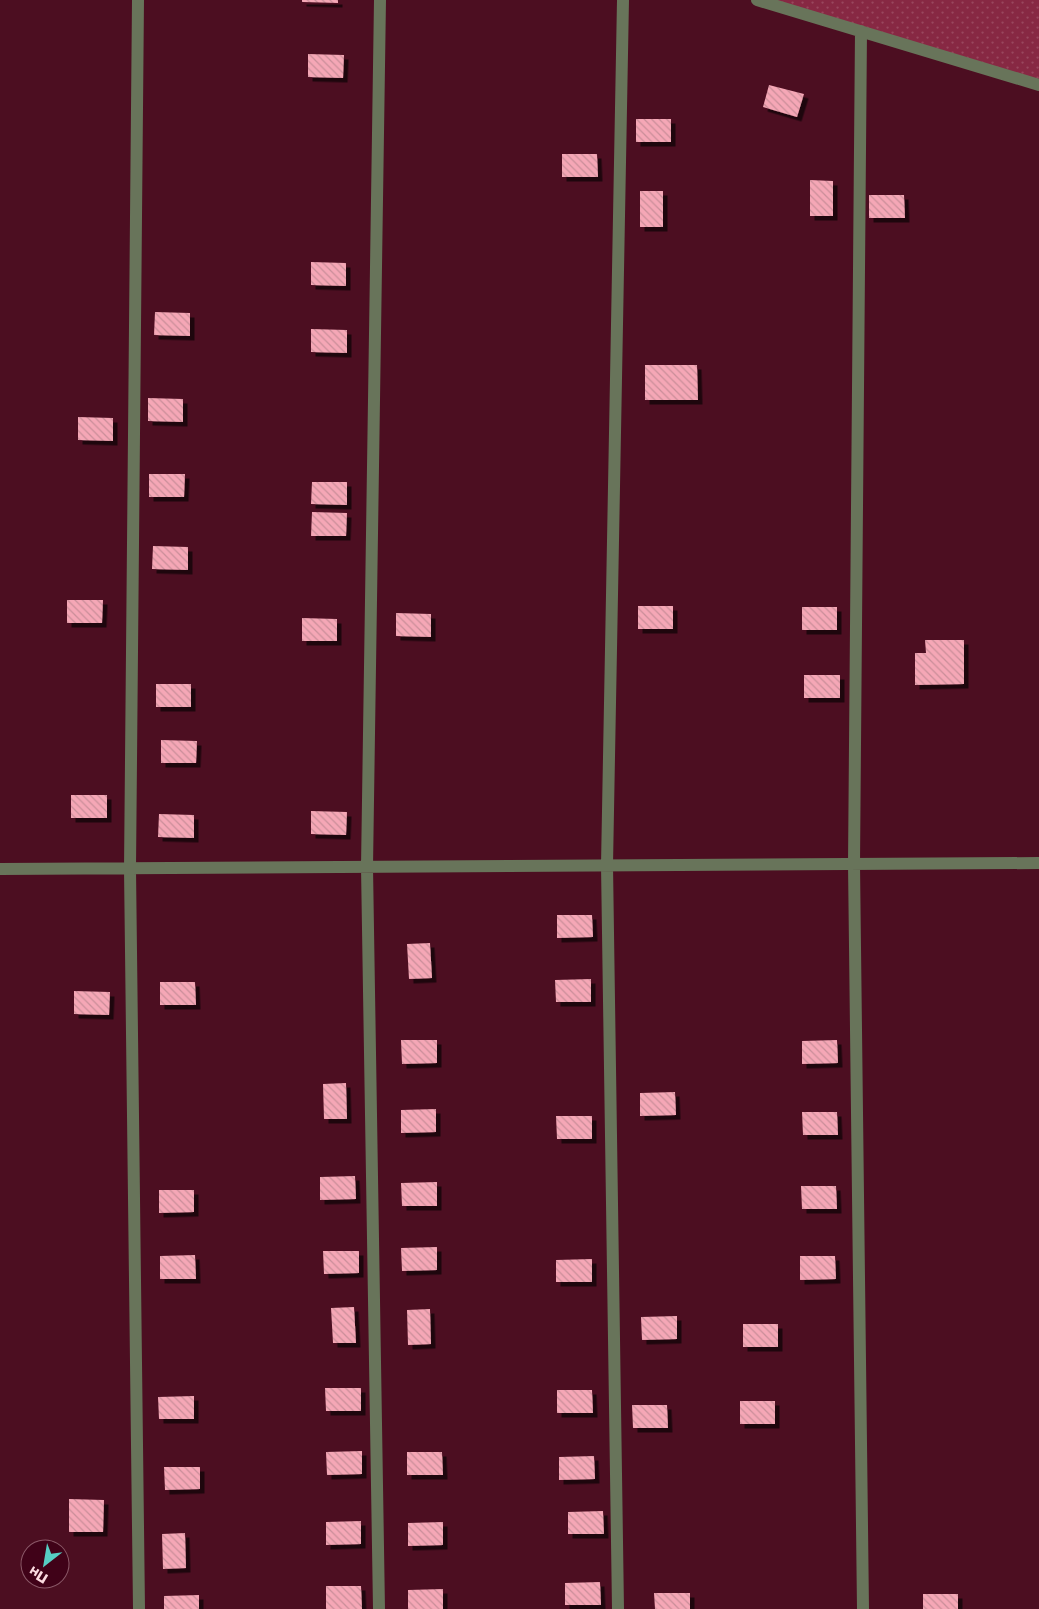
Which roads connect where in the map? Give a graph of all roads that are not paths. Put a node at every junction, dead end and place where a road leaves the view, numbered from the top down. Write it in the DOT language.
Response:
graph roads {
  1 [pos="138,0"];
  2 [pos="380,0"];
  3 [pos="622,0"];
  4 [pos="758,0"];
  5 [pos="861,31"];
  6 [pos="1039,84"];
  7 [pos="1039,862"];
  8 [pos="854,864"];
  9 [pos="607,865"];
  10 [pos="368,867"];
  11 [pos="130,869"];
  12 [pos="0,870"];
  13 [pos="139,1609"];
  14 [pos="379,1609"];
  15 [pos="618,1609"];
  16 [pos="863,1609"];
  1 -- 11 [label="street"];
  2 -- 10 [label="street"];
  3 -- 9 [label="street"];
  4 -- 5 [label="street"];
  5 -- 6 [label="street"];
  5 -- 8 [label="street"];
  7 -- 8 [label="street"];
  8 -- 9 [label="street"];
  8 -- 16 [label="street"];
  9 -- 10 [label="street"];
  9 -- 15 [label="street"];
  10 -- 11 [label="street"];
  10 -- 14 [label="street"];
  11 -- 12 [label="street"];
  11 -- 13 [label="street"];
}
